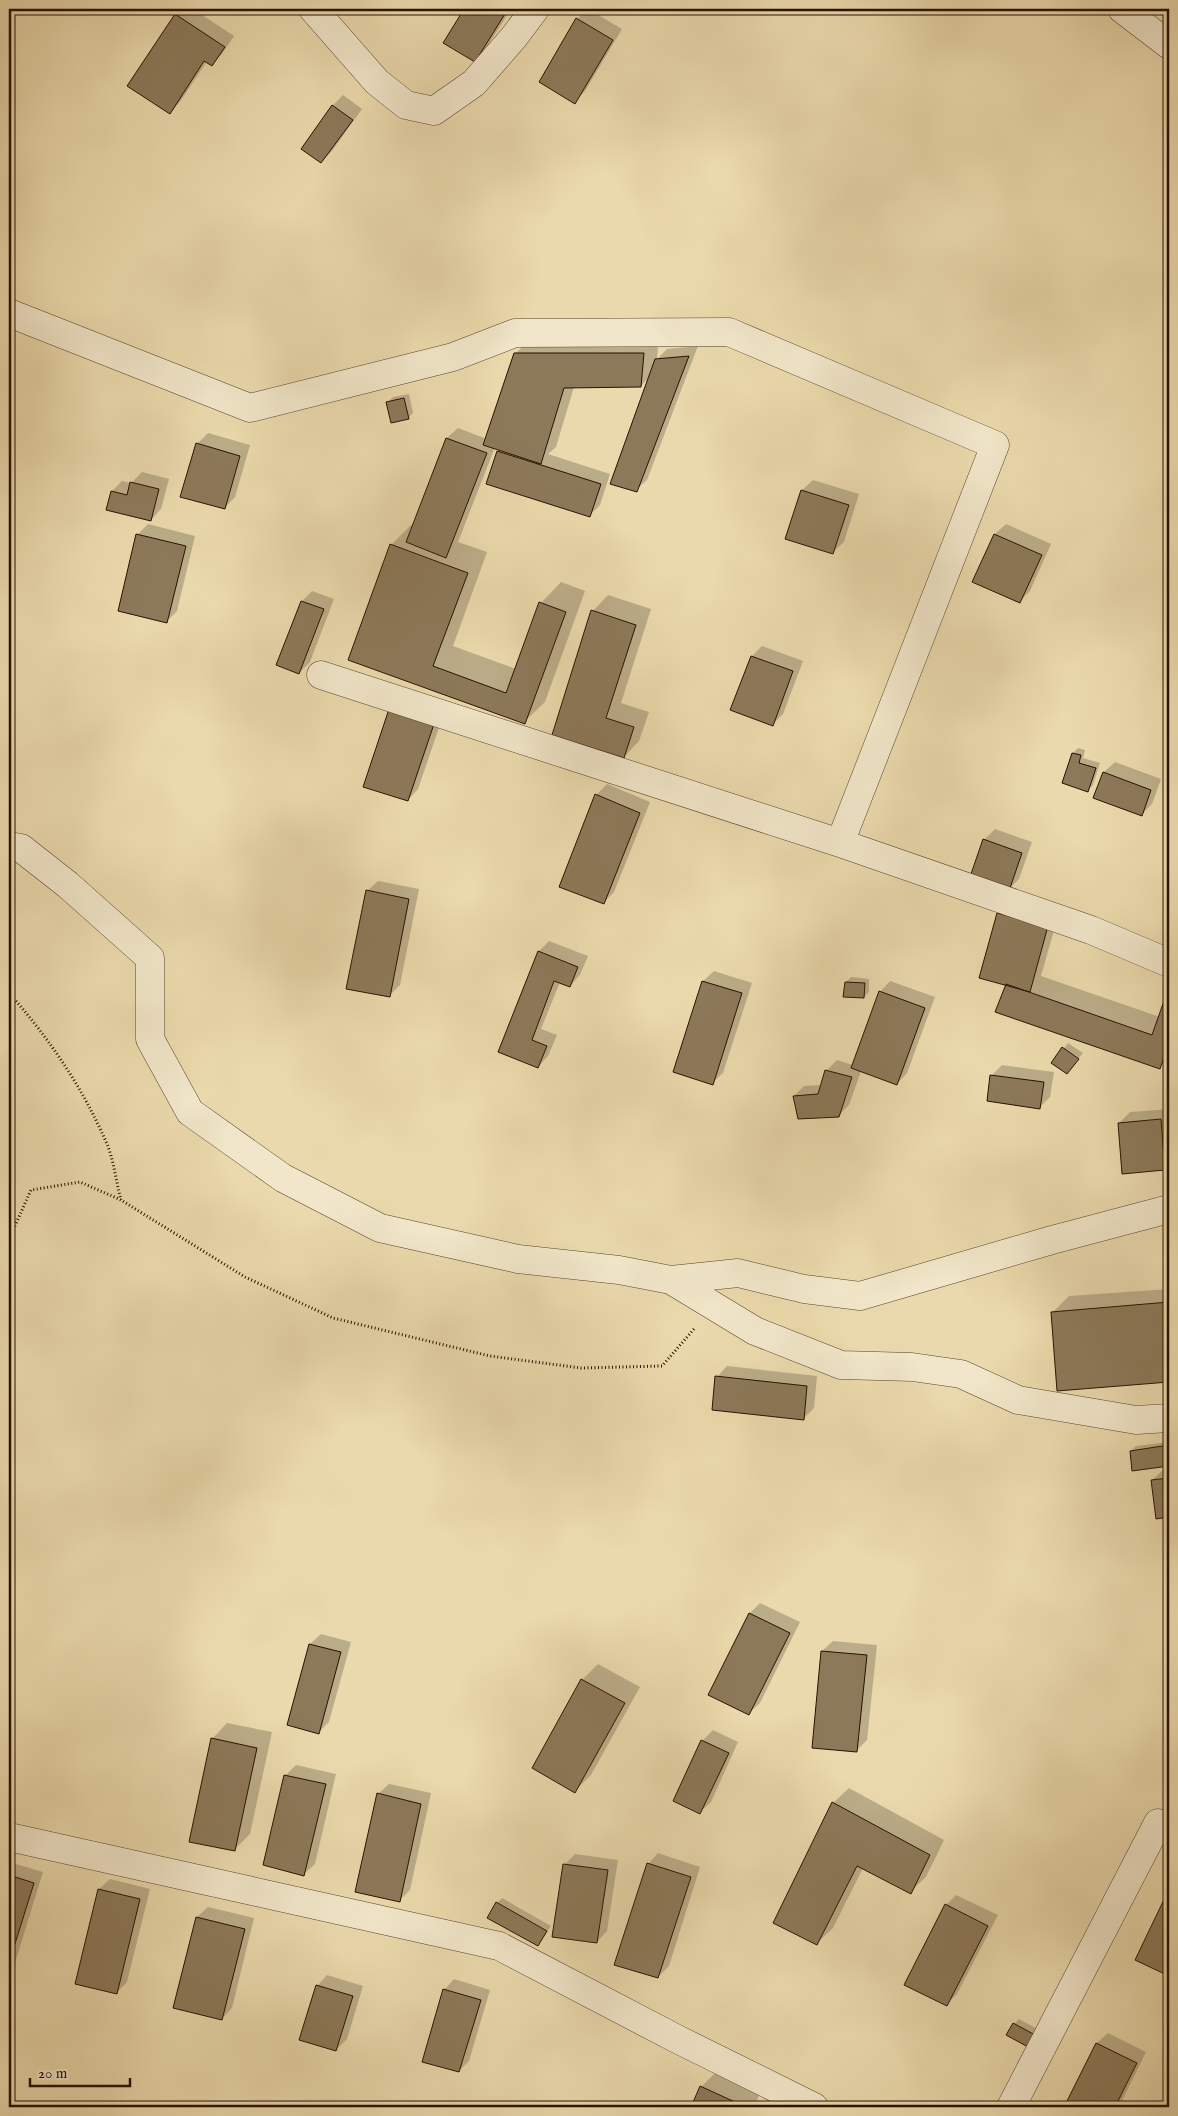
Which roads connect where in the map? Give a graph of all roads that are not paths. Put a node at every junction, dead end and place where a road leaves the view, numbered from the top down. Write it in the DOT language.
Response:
graph roads {
  1 [pos="313,9"];
  2 [pos="535,9"];
  3 [pos="1122,9"];
  4 [pos="1169,45"];
  5 [pos="9,313"];
  6 [pos="321,675"];
  7 [pos="840,843"];
  8 [pos="9,846"];
  9 [pos="1169,963"];
  10 [pos="1169,1209"];
  11 [pos="671,1280"];
  12 [pos="1169,1418"];
  13 [pos="1169,1829"];
  14 [pos="9,1837"];
  15 [pos="814,2107"];
  16 [pos="1010,2107"];
  1 -- 2 [label="street"];
  3 -- 4 [label="street"];
  5 -- 7 [label="street"];
  6 -- 7 [label="street"];
  7 -- 9 [label="street"];
  8 -- 11 [label="street"];
  10 -- 11 [label="street"];
  11 -- 12 [label="street"];
  13 -- 16 [label="street"];
  14 -- 15 [label="street"];
}
